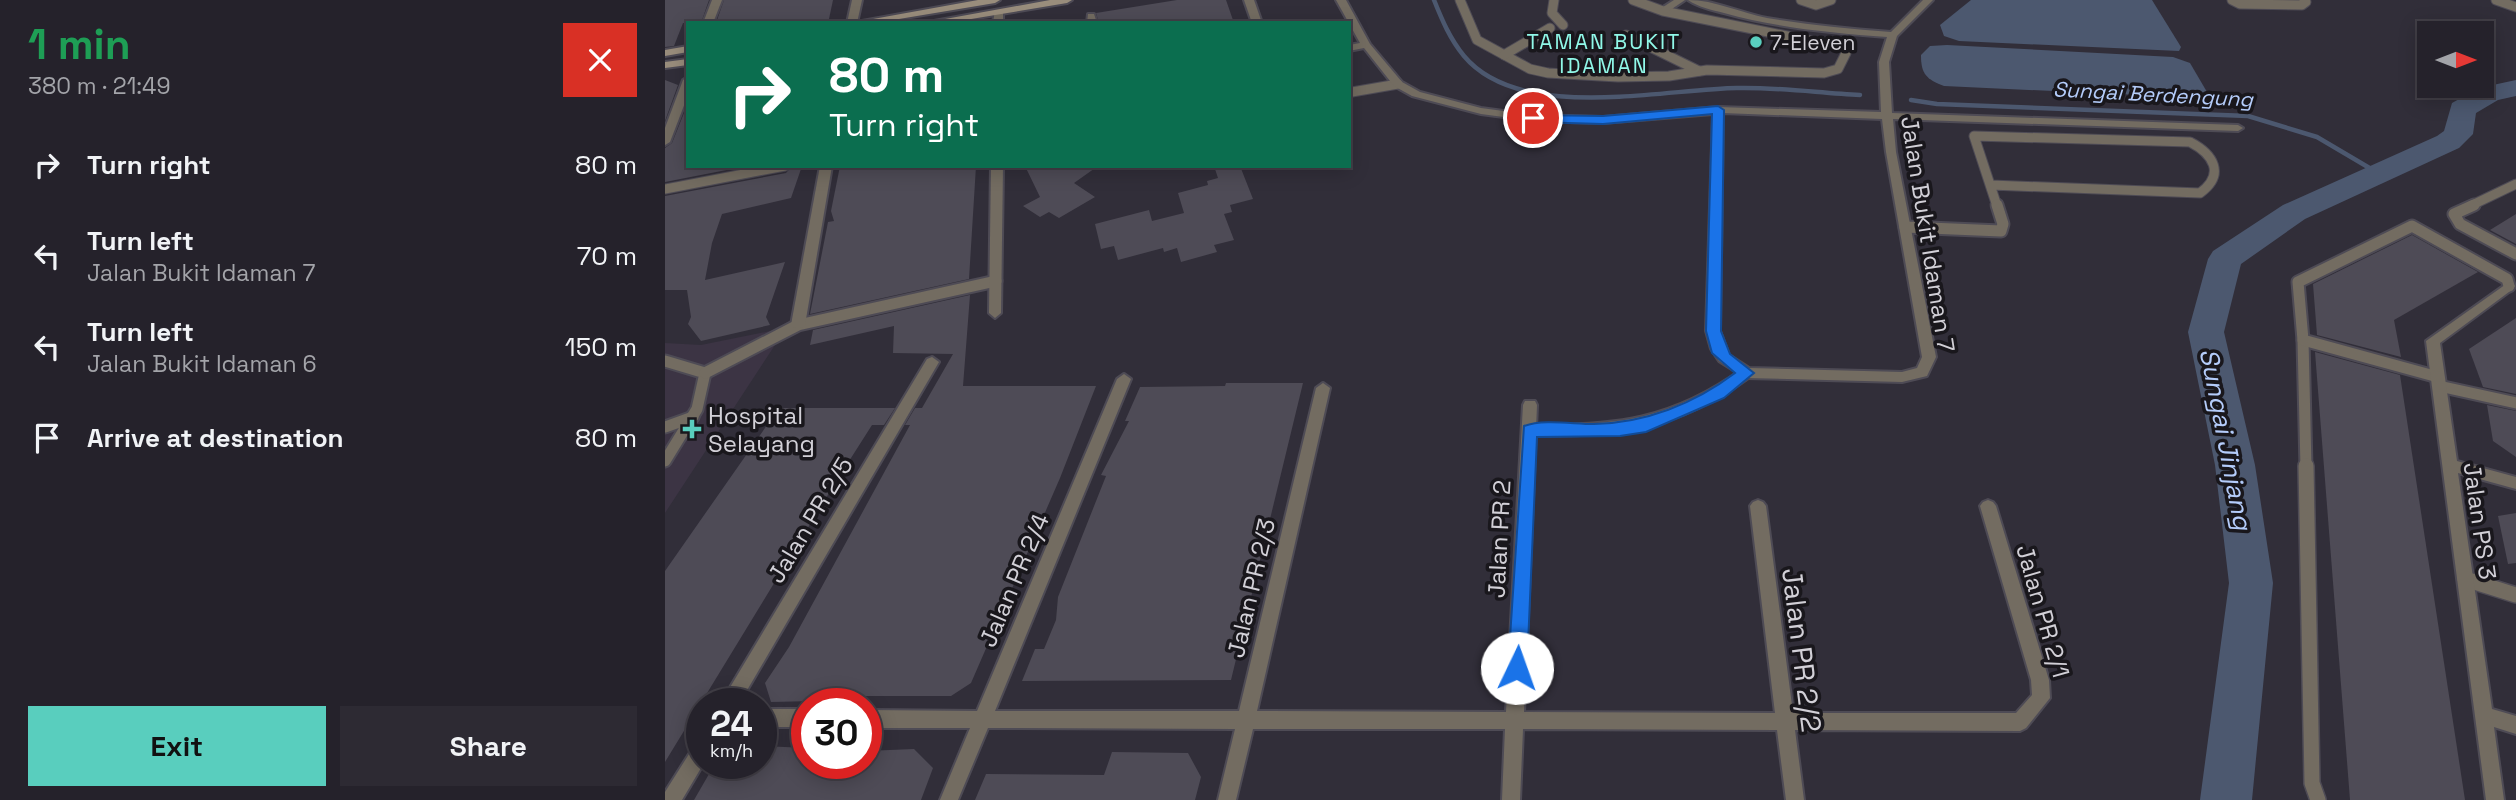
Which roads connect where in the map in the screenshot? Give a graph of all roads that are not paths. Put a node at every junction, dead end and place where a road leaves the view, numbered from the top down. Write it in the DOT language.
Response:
graph roads {
  1 [pos="716,0"];
  2 [pos="857,0"];
  3 [pos="995,0"];
  4 [pos="1067,0"];
  5 [pos="1249,0"];
  6 [pos="1341,0"];
  7 [pos="1459,0"];
  8 [pos="1554,0"];
  9 [pos="1633,0"];
  10 [pos="1680,0"];
  11 [pos="1693,0"];
  12 [pos="1801,0"];
  13 [pos="1831,0"];
  14 [pos="1928,0"];
  15 [pos="2232,0"];
  16 [pos="2304,0"];
  17 [pos="2496,0"];
  18 [pos="2516,7"];
  19 [pos="1663,11"];
  20 [pos="998,12"];
  21 [pos="709,21"];
  22 [pos="854,21"];
  23 [pos="866,21"];
  24 [pos="941,21"];
  25 [pos="998,21"];
  26 [pos="1256,21"];
  27 [pos="1563,24"];
  28 [pos="1791,24"];
  29 [pos="1551,27"];
  30 [pos="1626,35"];
  31 [pos="1893,35"];
  32 [pos="1784,38"];
  33 [pos="1366,45"];
  34 [pos="1351,48"];
  35 [pos="686,49"];
  36 [pos="665,53"];
  37 [pos="1503,55"];
  38 [pos="686,61"];
  39 [pos="665,65"];
  40 [pos="1699,71"];
  41 [pos="686,84"];
  42 [pos="1398,84"];
  43 [pos="1352,92"];
  44 [pos="1718,110"];
  45 [pos="1885,115"];
  46 [pos="2238,128"];
  47 [pos="665,142"];
  48 [pos="775,168"];
  49 [pos="826,168"];
  50 [pos="996,168"];
  51 [pos="2516,184"];
  52 [pos="1991,185"];
  53 [pos="665,189"];
  54 [pos="1905,227"];
  55 [pos="2516,254"];
  56 [pos="996,281"];
  57 [pos="2508,286"];
  58 [pos="995,313"];
  59 [pos="798,325"];
  60 [pos="2303,340"];
  61 [pos="665,361"];
  62 [pos="932,362"];
  63 [pos="705,373"];
  64 [pos="1746,373"];
  65 [pos="1124,379"];
  66 [pos="2439,381"];
  67 [pos="1323,388"];
  68 [pos="2516,402"];
  69 [pos="1530,405"];
  70 [pos="693,417"];
  71 [pos="665,427"];
  72 [pos="1529,430"];
  73 [pos="665,461"];
  74 [pos="2450,464"];
  75 [pos="2516,483"];
  76 [pos="1758,506"];
  77 [pos="1988,506"];
  78 [pos="2465,579"];
  79 [pos="2516,595"];
  80 [pos="738,688"];
  81 [pos="2484,715"];
  82 [pos="882,719"];
  83 [pos="983,719"];
  84 [pos="1245,720"];
  85 [pos="1515,720"];
  86 [pos="1784,721"];
  87 [pos="2516,725"];
  88 [pos="686,775"];
  89 [pos="671,800"];
  90 [pos="949,800"];
  91 [pos="1227,800"];
  92 [pos="1511,800"];
  93 [pos="1795,800"];
  94 [pos="2318,800"];
  95 [pos="2495,800"];
  1 -- 21 [label="street"];
  2 -- 22 [label="street"];
  3 -- 23 [label="main road"];
  4 -- 20 [label="main road"];
  5 -- 26 [label="street"];
  6 -- 33 [label="street"];
  7 -- 37 [label="lane"];
  8 -- 27 [label="lane"];
  9 -- 19 [label="lane"];
  10 -- 19 [label="street"];
  11 -- 28 [label="street"];
  12 -- 13 [label="lane"];
  14 -- 31 [label="street"];
  15 -- 16 [label="lane"];
  17 -- 18 [label="lane"];
  19 -- 32 [label="lane"];
  20 -- 24 [label="main road"];
  20 -- 25 [label="street"];
  28 -- 31 [label="street"];
  28 -- 32 [label="lane"];
  29 -- 37 [label="lane"];
  30 -- 40 [label="lane"];
  31 -- 45 [label="street, Jalan Bukit Idaman 7"];
  32 -- 40 [label="lane"];
  33 -- 34 [label="street"];
  33 -- 42 [label="street"];
  35 -- 36 [label="main road"];
  37 -- 40 [label="lane"];
  38 -- 39 [label="main road"];
  41 -- 47 [label="street"];
  42 -- 43 [label="lane"];
  42 -- 44 [label="street"];
  44 -- 45 [label="street"];
  44 -- 64 [label="street"];
  45 -- 46 [label="street"];
  45 -- 54 [label="street, Jalan Bukit Idaman 7"];
  48 -- 53 [label="lane"];
  49 -- 59 [label="street"];
  50 -- 56 [label="street"];
  51 -- 55 [label="lane"];
  52 -- 52 [label="lane"];
  52 -- 54 [label="lane"];
  54 -- 64 [label="street, Jalan Bukit Idaman 7"];
  56 -- 58 [label="street"];
  56 -- 59 [label="lane"];
  57 -- 60 [label="lane"];
  57 -- 66 [label="street, Jalan PS 3"];
  59 -- 63 [label="lane"];
  60 -- 66 [label="lane"];
  60 -- 94 [label="lane"];
  61 -- 63 [label="lane"];
  62 -- 80 [label="street, Jalan PR 2/5"];
  63 -- 70 [label="lane"];
  64 -- 72 [label="lane"];
  65 -- 83 [label="street, Jalan PR 2/4"];
  66 -- 68 [label="lane"];
  66 -- 74 [label="street, Jalan PS 3"];
  67 -- 84 [label="street, Jalan PR 2/3"];
  69 -- 72 [label="street, Jalan PR 2"];
  70 -- 71 [label="lane"];
  70 -- 73 [label="lane"];
  72 -- 85 [label="street, Jalan PR 2"];
  74 -- 75 [label="street"];
  74 -- 78 [label="street, Jalan PS 3"];
  76 -- 86 [label="street, Jalan PR 2/2"];
  77 -- 86 [label="street, Jalan PR 2/1"];
  78 -- 79 [label="lane"];
  78 -- 81 [label="street, Jalan PS 3"];
  81 -- 87 [label="street"];
  81 -- 95 [label="street, Jalan PS 3"];
  82 -- 83 [label="street"];
  83 -- 84 [label="street"];
  83 -- 90 [label="street, Jalan PR 2/4"];
  84 -- 85 [label="street"];
  84 -- 91 [label="street, Jalan PR 2/3"];
  85 -- 86 [label="street"];
  85 -- 92 [label="street, Jalan PR 2"];
  86 -- 93 [label="street, Jalan PR 2/2"];
  88 -- 89 [label="street"];
}
